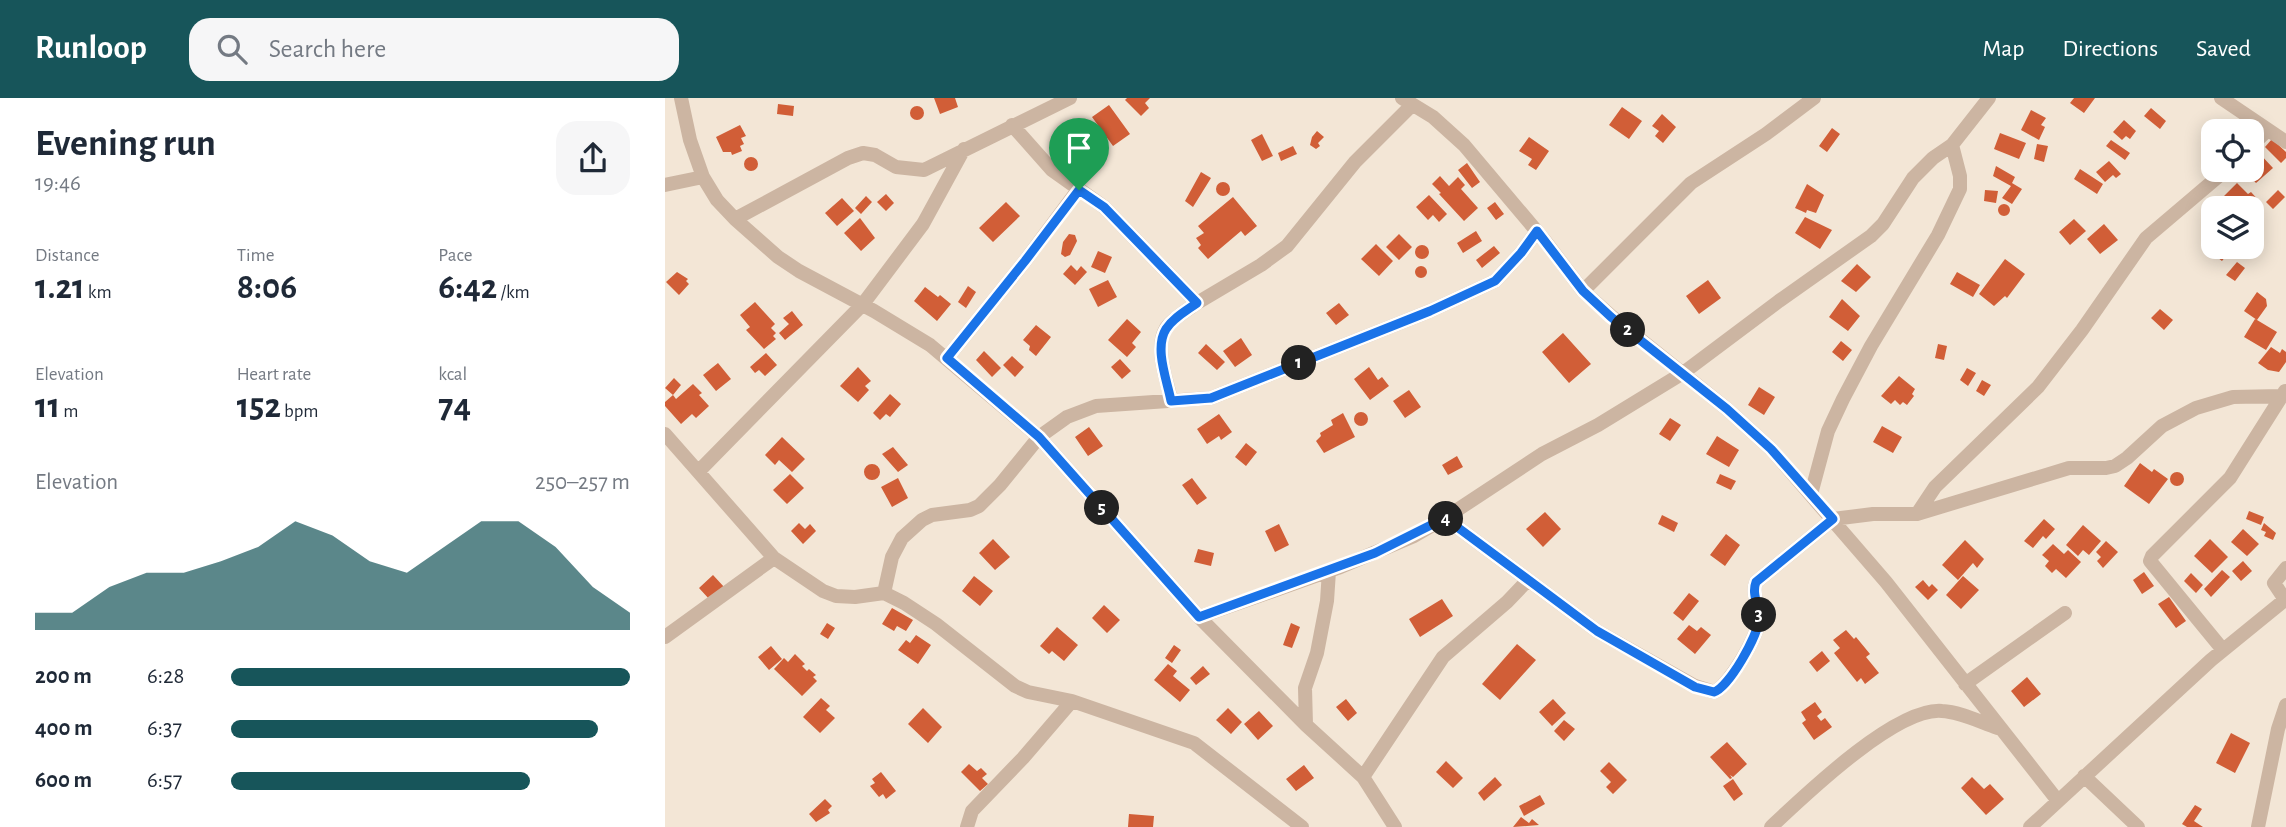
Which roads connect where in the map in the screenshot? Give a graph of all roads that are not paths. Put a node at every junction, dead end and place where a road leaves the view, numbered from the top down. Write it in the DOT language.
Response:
graph roads {
  1 [pos="681,98"];
  2 [pos="1070,98"];
  3 [pos="1814,98"];
  4 [pos="1989,98"];
  5 [pos="2221,98"];
  6 [pos="1407,102"];
  7 [pos="1012,125"];
  8 [pos="2268,130"];
  9 [pos="2264,134"];
  10 [pos="2284,138"];
  11 [pos="1952,145"];
  12 [pos="964,149"];
  13 [pos="703,177"];
  14 [pos="2212,182"];
  15 [pos="665,185"];
  16 [pos="1079,190"];
  17 [pos="734,219"];
  18 [pos="1537,231"];
  19 [pos="1583,291"];
  20 [pos="1197,303"];
  21 [pos="863,304"];
  22 [pos="947,358"];
  23 [pos="1683,373"];
  24 [pos="2284,393"];
  25 [pos="1171,401"];
  26 [pos="665,434"];
  27 [pos="1039,437"];
  28 [pos="699,471"];
  29 [pos="1811,494"];
  30 [pos="1917,514"];
  31 [pos="1445,518"];
  32 [pos="1833,519"];
  33 [pos="774,558"];
  34 [pos="2286,568"];
  35 [pos="1329,571"];
  36 [pos="1527,581"];
  37 [pos="884,593"];
  38 [pos="2286,599"];
  39 [pos="2064,613"];
  40 [pos="1199,617"];
  41 [pos="665,637"];
  42 [pos="2223,650"];
  43 [pos="1965,684"];
  44 [pos="1072,701"];
  45 [pos="2286,705"];
  46 [pos="1306,725"];
  47 [pos="1998,728"];
  48 [pos="2282,730"];
  49 [pos="2084,776"];
  50 [pos="1363,777"];
  51 [pos="2058,801"];
  52 [pos="967,827"];
  53 [pos="1302,827"];
  54 [pos="1395,827"];
  55 [pos="1770,827"];
  56 [pos="2030,827"];
  57 [pos="2138,827"];
  58 [pos="2258,827"];
  1 -- 13 [label="street"];
  2 -- 7 [label="street"];
  3 -- 19 [label="street"];
  4 -- 11 [label="street"];
  5 -- 8 [label="street"];
  6 -- 18 [label="street"];
  6 -- 20 [label="street"];
  7 -- 12 [label="street"];
  7 -- 16 [label="street"];
  8 -- 9 [label="street"];
  8 -- 10 [label="street"];
  11 -- 23 [label="street"];
  11 -- 29 [label="street"];
  12 -- 17 [label="street"];
  12 -- 21 [label="street"];
  13 -- 15 [label="street"];
  13 -- 17 [label="street"];
  14 -- 30 [label="street"];
  16 -- 20 [label="street"];
  16 -- 22 [label="street"];
  17 -- 21 [label="street"];
  18 -- 19 [label="street"];
  18 -- 25 [label="street"];
  19 -- 23 [label="street"];
  20 -- 25 [label="street"];
  21 -- 22 [label="street"];
  21 -- 28 [label="street"];
  22 -- 27 [label="street"];
  23 -- 29 [label="street"];
  23 -- 31 [label="street"];
  24 -- 30 [label="street"];
  24 -- 42 [label="street"];
  25 -- 27 [label="street"];
  26 -- 28 [label="street"];
  27 -- 37 [label="street"];
  27 -- 40 [label="street"];
  28 -- 33 [label="street"];
  29 -- 32 [label="street"];
  30 -- 32 [label="street"];
  31 -- 35 [label="street"];
  31 -- 36 [label="street"];
  32 -- 36 [label="street"];
  32 -- 43 [label="street"];
  33 -- 37 [label="street"];
  33 -- 41 [label="street"];
  34 -- 38 [label="street"];
  35 -- 40 [label="street"];
  35 -- 46 [label="street"];
  36 -- 50 [label="street"];
  37 -- 44 [label="street"];
  38 -- 42 [label="street"];
  39 -- 43 [label="street"];
  40 -- 46 [label="street"];
  42 -- 49 [label="street"];
  43 -- 47 [label="street"];
  44 -- 52 [label="street"];
  44 -- 53 [label="street"];
  45 -- 48 [label="street"];
  46 -- 50 [label="street"];
  47 -- 51 [label="street"];
  47 -- 55 [label="street"];
  48 -- 58 [label="street"];
  49 -- 51 [label="street"];
  49 -- 57 [label="street"];
  50 -- 54 [label="street"];
  51 -- 56 [label="street"];
}
